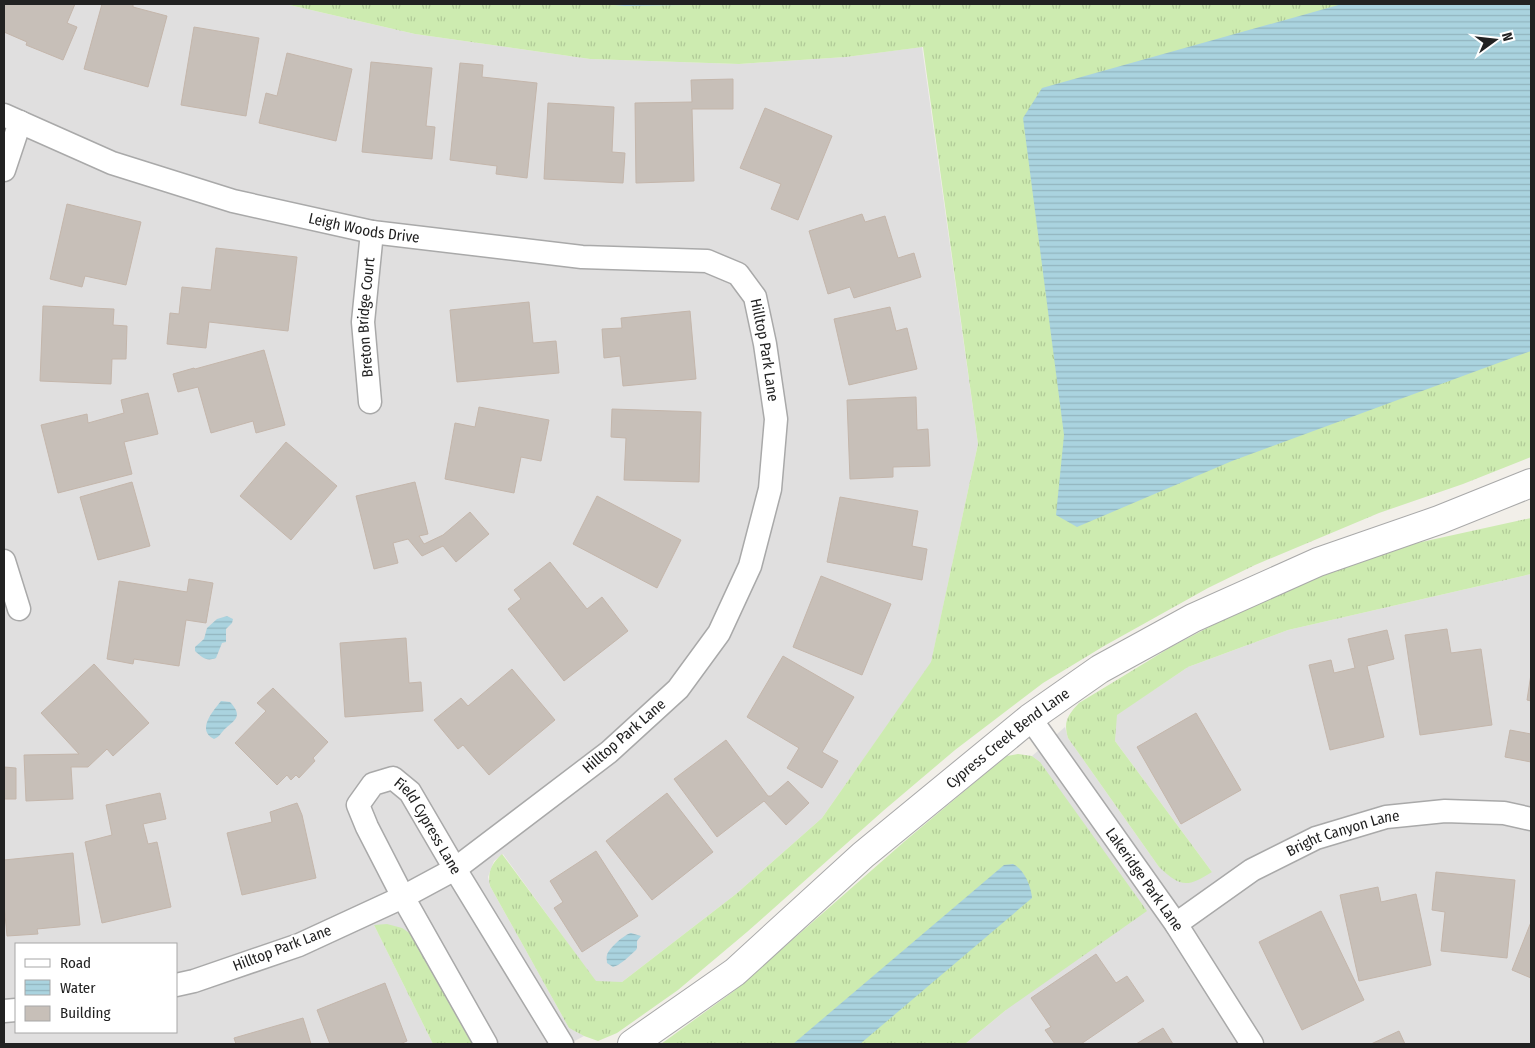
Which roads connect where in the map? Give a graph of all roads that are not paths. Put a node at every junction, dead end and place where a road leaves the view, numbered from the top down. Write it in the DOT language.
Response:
graph roads {
  1 [pos="12,119"];
  2 [pos="4,170"];
  3 [pos="372,232"];
  4 [pos="738,274"];
  5 [pos="370,402"];
  6 [pos="1531,483"];
  7 [pos="1531,501"];
  8 [pos="1439,520"];
  9 [pos="4,561"];
  10 [pos="19,609"];
  11 [pos="1030,718"];
  12 [pos="1531,819"];
  13 [pos="455,869"];
  14 [pos="403,897"];
  15 [pos="1176,924"];
  16 [pos="178,985"];
  17 [pos="486,1044"];
  18 [pos="562,1044"];
  19 [pos="632,1044"];
  20 [pos="1252,1044"];
  1 -- 2 [label="street"];
  1 -- 3 [label="street, Leigh Woods Drive"];
  3 -- 4 [label="street, Leigh Woods Drive"];
  3 -- 5 [label="street, Breton Bridge Court"];
  4 -- 13 [label="street, Hilltop Park Lane"];
  6 -- 8 [label="street, Cypress Creek Bend Lane"];
  7 -- 8 [label="street, Cypress Creek Bend Lane"];
  8 -- 11 [label="street, Cypress Creek Bend Lane"];
  9 -- 10 [label="street"];
  11 -- 15 [label="street, Lakeridge Park Lane"];
  11 -- 19 [label="street, Cypress Creek Bend Lane"];
  12 -- 15 [label="street, Bright Canyon Lane"];
  13 -- 14 [label="street, Hilltop Park Lane"];
  13 -- 14 [label="street, Field Cypress Lane"];
  13 -- 18 [label="street, Field Cypress Lane"];
  14 -- 16 [label="street, Hilltop Park Lane"];
  14 -- 17 [label="street, Field Cypress Lane"];
  15 -- 20 [label="street, Lakeridge Park Lane"];
}
